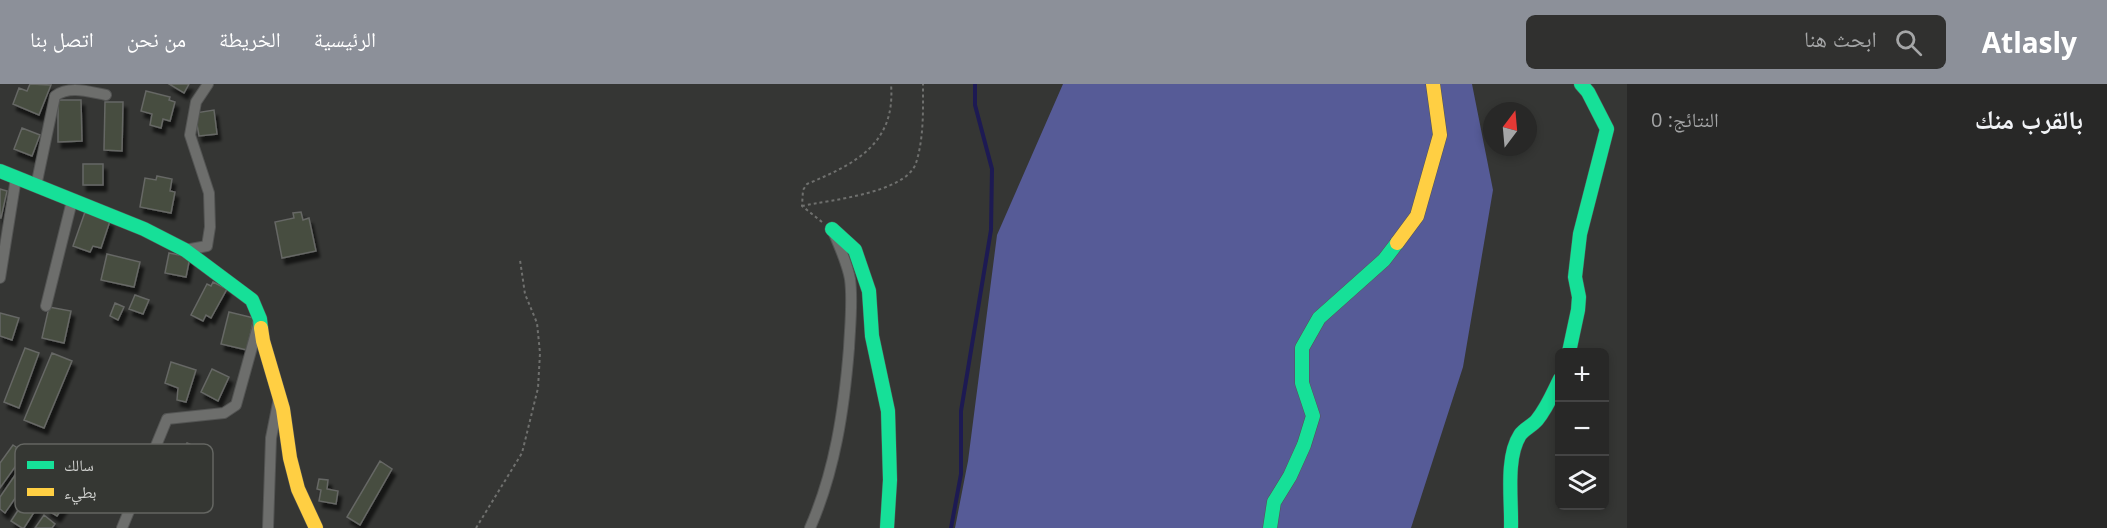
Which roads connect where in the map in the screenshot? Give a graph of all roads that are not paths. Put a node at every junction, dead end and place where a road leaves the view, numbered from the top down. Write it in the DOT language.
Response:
graph roads {
  1 [pos="208,84"];
  2 [pos="1433,84"];
  3 [pos="1581,84"];
  4 [pos="106,95"];
  5 [pos="0,171"];
  6 [pos="16,177"];
  7 [pos="36,186"];
  8 [pos="72,201"];
  9 [pos="832,229"];
  10 [pos="185,250"];
  11 [pos="0,278"];
  12 [pos="46,306"];
  13 [pos="260,319"];
  14 [pos="1570,348"];
  15 [pos="1555,389"];
  16 [pos="279,397"];
  17 [pos="157,444"];
  18 [pos="128,513"];
  19 [pos="122,528"];
  20 [pos="268,528"];
  21 [pos="316,528"];
  22 [pos="810,528"];
  23 [pos="887,528"];
  24 [pos="1270,528"];
  25 [pos="1511,528"];
  1 -- 10 [label="street"];
  2 -- 24 [label="street"];
  3 -- 14 [label="street"];
  4 -- 7 [label="street"];
  5 -- 6 [label="street"];
  6 -- 7 [label="street"];
  6 -- 11 [label="street"];
  7 -- 8 [label="street"];
  8 -- 10 [label="street"];
  8 -- 12 [label="street"];
  9 -- 22 [label="street"];
  9 -- 23 [label="street"];
  10 -- 13 [label="street"];
  13 -- 16 [label="street"];
  13 -- 17 [label="street"];
  15 -- 25 [label="street"];
  16 -- 20 [label="street"];
  16 -- 21 [label="street"];
  18 -- 19 [label="street"];
}
